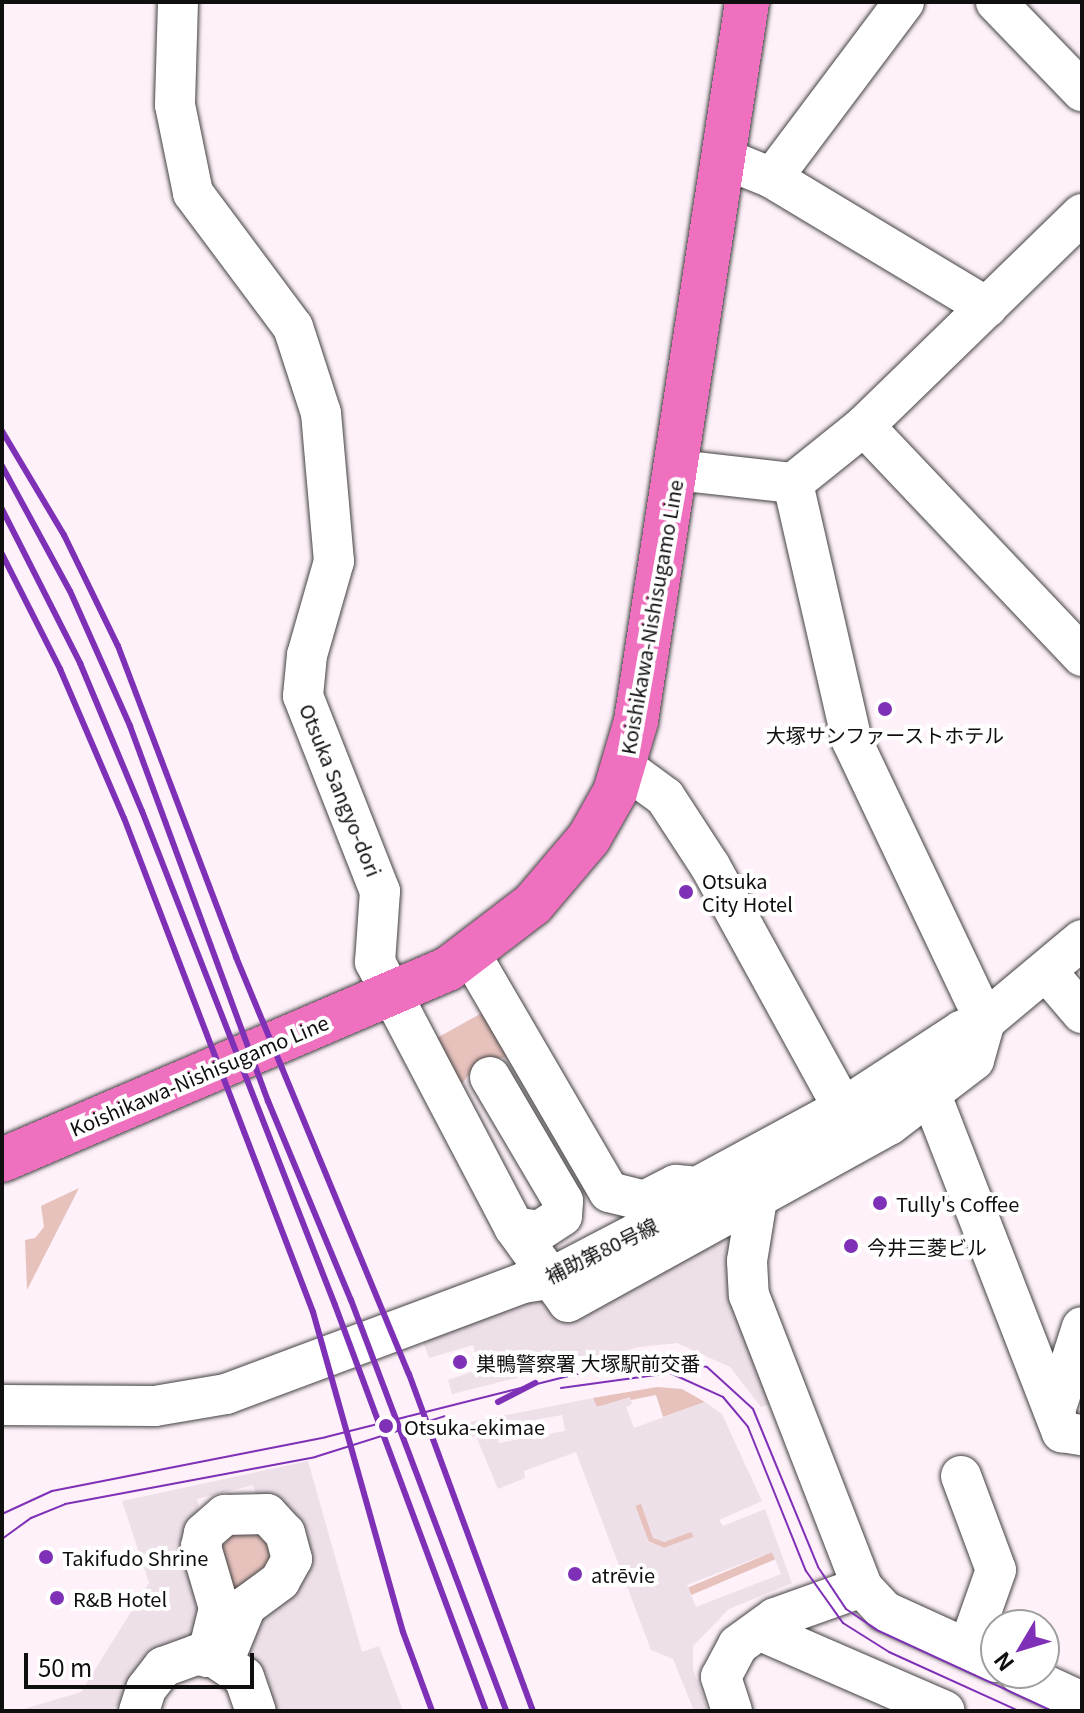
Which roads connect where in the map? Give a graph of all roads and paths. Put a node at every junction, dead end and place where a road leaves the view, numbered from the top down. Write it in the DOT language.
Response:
graph roads {
  1 [pos="178,2"];
  2 [pos="747,2"];
  3 [pos="904,2"];
  4 [pos="996,2"];
  5 [pos="1082,91"];
  6 [pos="723,158"];
  7 [pos="772,178"];
  8 [pos="1082,214"];
  9 [pos="987,307"];
  10 [pos="864,426"];
  11 [pos="677,470"];
  12 [pos="793,483"];
  13 [pos="1082,656"];
  14 [pos="624,767"];
  15 [pos="1082,940"];
  16 [pos="471,955"];
  17 [pos="1047,972"];
  18 [pos="389,995"];
  19 [pos="1082,1013"];
  20 [pos="985,1021"];
  21 [pos="540,1072"];
  22 [pos="490,1077"];
  23 [pos="931,1095"];
  24 [pos="843,1108"];
  25 [pos="462,1127"];
  26 [pos="2,1160"];
  27 [pos="697,1187"];
  28 [pos="609,1192"];
  29 [pos="757,1199"];
  30 [pos="514,1227"];
  31 [pos="606,1252"];
  32 [pos="549,1279"];
  33 [pos="1082,1327"];
  34 [pos="2,1405"];
  35 [pos="1067,1425"];
  36 [pos="961,1476"];
  37 [pos="862,1587"];
  38 [pos="990,1609"];
  39 [pos="763,1632"];
  40 [pos="980,1655"];
  41 [pos="1054,1689"];
  42 [pos="1082,1702"];
  43 [pos="137,1704"];
  44 [pos="256,1711"];
  45 [pos="732,1711"];
  46 [pos="945,1711"];
  1 -- 18 [label="street, Otsuka Sangyo-dori"];
  2 -- 6 [label="main road, Koishikawa-Nishisugamo Line"];
  3 -- 7 [label="street"];
  4 -- 5 [label="street"];
  6 -- 7 [label="street"];
  6 -- 11 [label="main road, Koishikawa-Nishisugamo Line"];
  7 -- 9 [label="street"];
  8 -- 9 [label="street"];
  9 -- 10 [label="street"];
  10 -- 12 [label="street"];
  10 -- 13 [label="street"];
  11 -- 12 [label="street"];
  11 -- 14 [label="main road, Koishikawa-Nishisugamo Line"];
  12 -- 20 [label="street"];
  14 -- 16 [label="main road, Koishikawa-Nishisugamo Line"];
  14 -- 24 [label="street"];
  15 -- 17 [label="street, 補助第80号線"];
  16 -- 18 [label="main road, Koishikawa-Nishisugamo Line"];
  16 -- 21 [label="street"];
  17 -- 19 [label="street"];
  17 -- 20 [label="street, 補助第80号線"];
  18 -- 25 [label="street, Otsuka Sangyo-dori"];
  18 -- 26 [label="main road, Koishikawa-Nishisugamo Line"];
  20 -- 23 [label="street"];
  20 -- 24 [label="street, 補助第80号線"];
  21 -- 22 [label="street"];
  21 -- 28 [label="street"];
  22 -- 25 [label="street"];
  22 -- 30 [label="street"];
  23 -- 29 [label="street"];
  23 -- 35 [label="street"];
  24 -- 27 [label="street, 補助第80号線"];
  25 -- 30 [label="street, Otsuka Sangyo-dori"];
  27 -- 28 [label="street"];
  27 -- 31 [label="street, 補助第80号線"];
  28 -- 31 [label="street"];
  29 -- 32 [label="street, Otsuka Sangyo-dori"];
  29 -- 37 [label="street"];
  30 -- 32 [label="street, Otsuka Sangyo-dori"];
  31 -- 32 [label="street, 補助第80号線"];
  32 -- 34 [label="street, 補助第80号線"];
  33 -- 35 [label="street"];
  36 -- 38 [label="street"];
  37 -- 39 [label="street"];
  37 -- 40 [label="street"];
  39 -- 45 [label="street"];
  39 -- 46 [label="street"];
  41 -- 42 [label="street"];
  43 -- 44 [label="street"];
}
